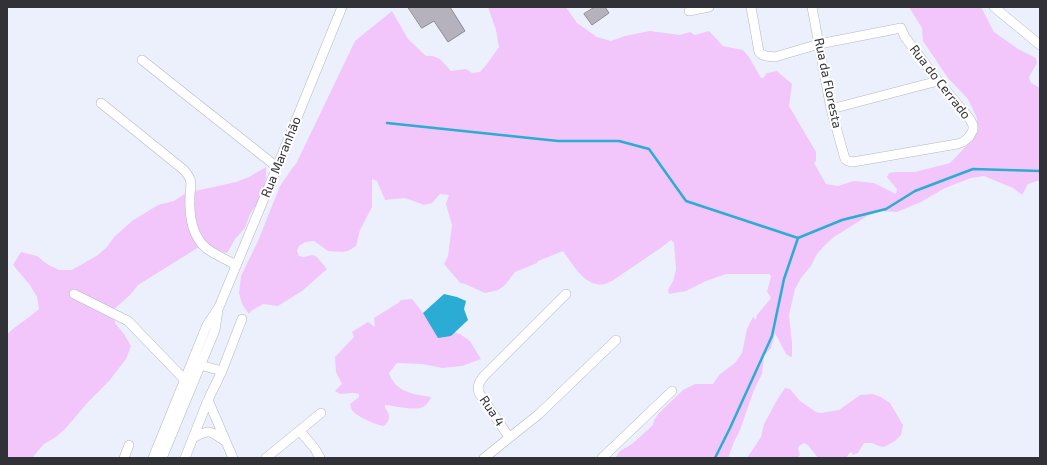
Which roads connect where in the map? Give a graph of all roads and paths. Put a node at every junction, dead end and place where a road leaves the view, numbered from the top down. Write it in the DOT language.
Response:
graph roads {
  1 [pos="342,7"];
  2 [pos="709,7"];
  3 [pos="750,7"];
  4 [pos="812,7"];
  5 [pos="994,7"];
  6 [pos="689,11"];
  7 [pos="819,44"];
  8 [pos="1040,45"];
  9 [pos="142,60"];
  10 [pos="938,81"];
  11 [pos="101,103"];
  12 [pos="831,109"];
  13 [pos="845,159"];
  14 [pos="277,167"];
  15 [pos="236,264"];
  16 [pos="74,294"];
  17 [pos="566,294"];
  18 [pos="242,319"];
  19 [pos="616,340"];
  20 [pos="196,364"];
  21 [pos="222,371"];
  22 [pos="184,379"];
  23 [pos="672,391"];
  24 [pos="208,400"];
  25 [pos="321,413"];
  26 [pos="300,431"];
  27 [pos="509,437"];
  28 [pos="193,438"];
  29 [pos="227,442"];
  30 [pos="129,445"];
  31 [pos="124,458"];
  32 [pos="153,458"];
  33 [pos="162,458"];
  34 [pos="185,458"];
  35 [pos="234,458"];
  36 [pos="266,458"];
  37 [pos="320,458"];
  38 [pos="484,458"];
  39 [pos="602,458"];
  1 -- 14 [label="street, Rua Maranhão"];
  2 -- 6 [label="street"];
  3 -- 7 [label="street"];
  4 -- 7 [label="street, Rua da Floresta"];
  5 -- 8 [label="street"];
  7 -- 10 [label="street, Rua do Cerrado"];
  7 -- 12 [label="street, Rua da Floresta"];
  9 -- 14 [label="street"];
  10 -- 12 [label="street"];
  10 -- 13 [label="street, Rua do Cerrado"];
  11 -- 15 [label="street"];
  12 -- 13 [label="street, Rua da Floresta"];
  14 -- 15 [label="street, Rua Maranhão"];
  15 -- 20 [label="street, Rua Maranhão"];
  16 -- 22 [label="street"];
  17 -- 27 [label="street, Rua 4"];
  18 -- 21 [label="street"];
  19 -- 27 [label="street"];
  20 -- 21 [label="street"];
  20 -- 22 [label="street, Rua Maranhão"];
  20 -- 33 [label="street, Rua Maranhão"];
  21 -- 24 [label="street"];
  22 -- 32 [label="street, Rua Maranhão"];
  23 -- 39 [label="street"];
  24 -- 28 [label="street"];
  24 -- 29 [label="street"];
  25 -- 26 [label="street"];
  26 -- 36 [label="street"];
  26 -- 37 [label="street"];
  27 -- 38 [label="street"];
  28 -- 29 [label="street"];
  28 -- 34 [label="street"];
  29 -- 35 [label="street"];
  30 -- 31 [label="street"];
}
